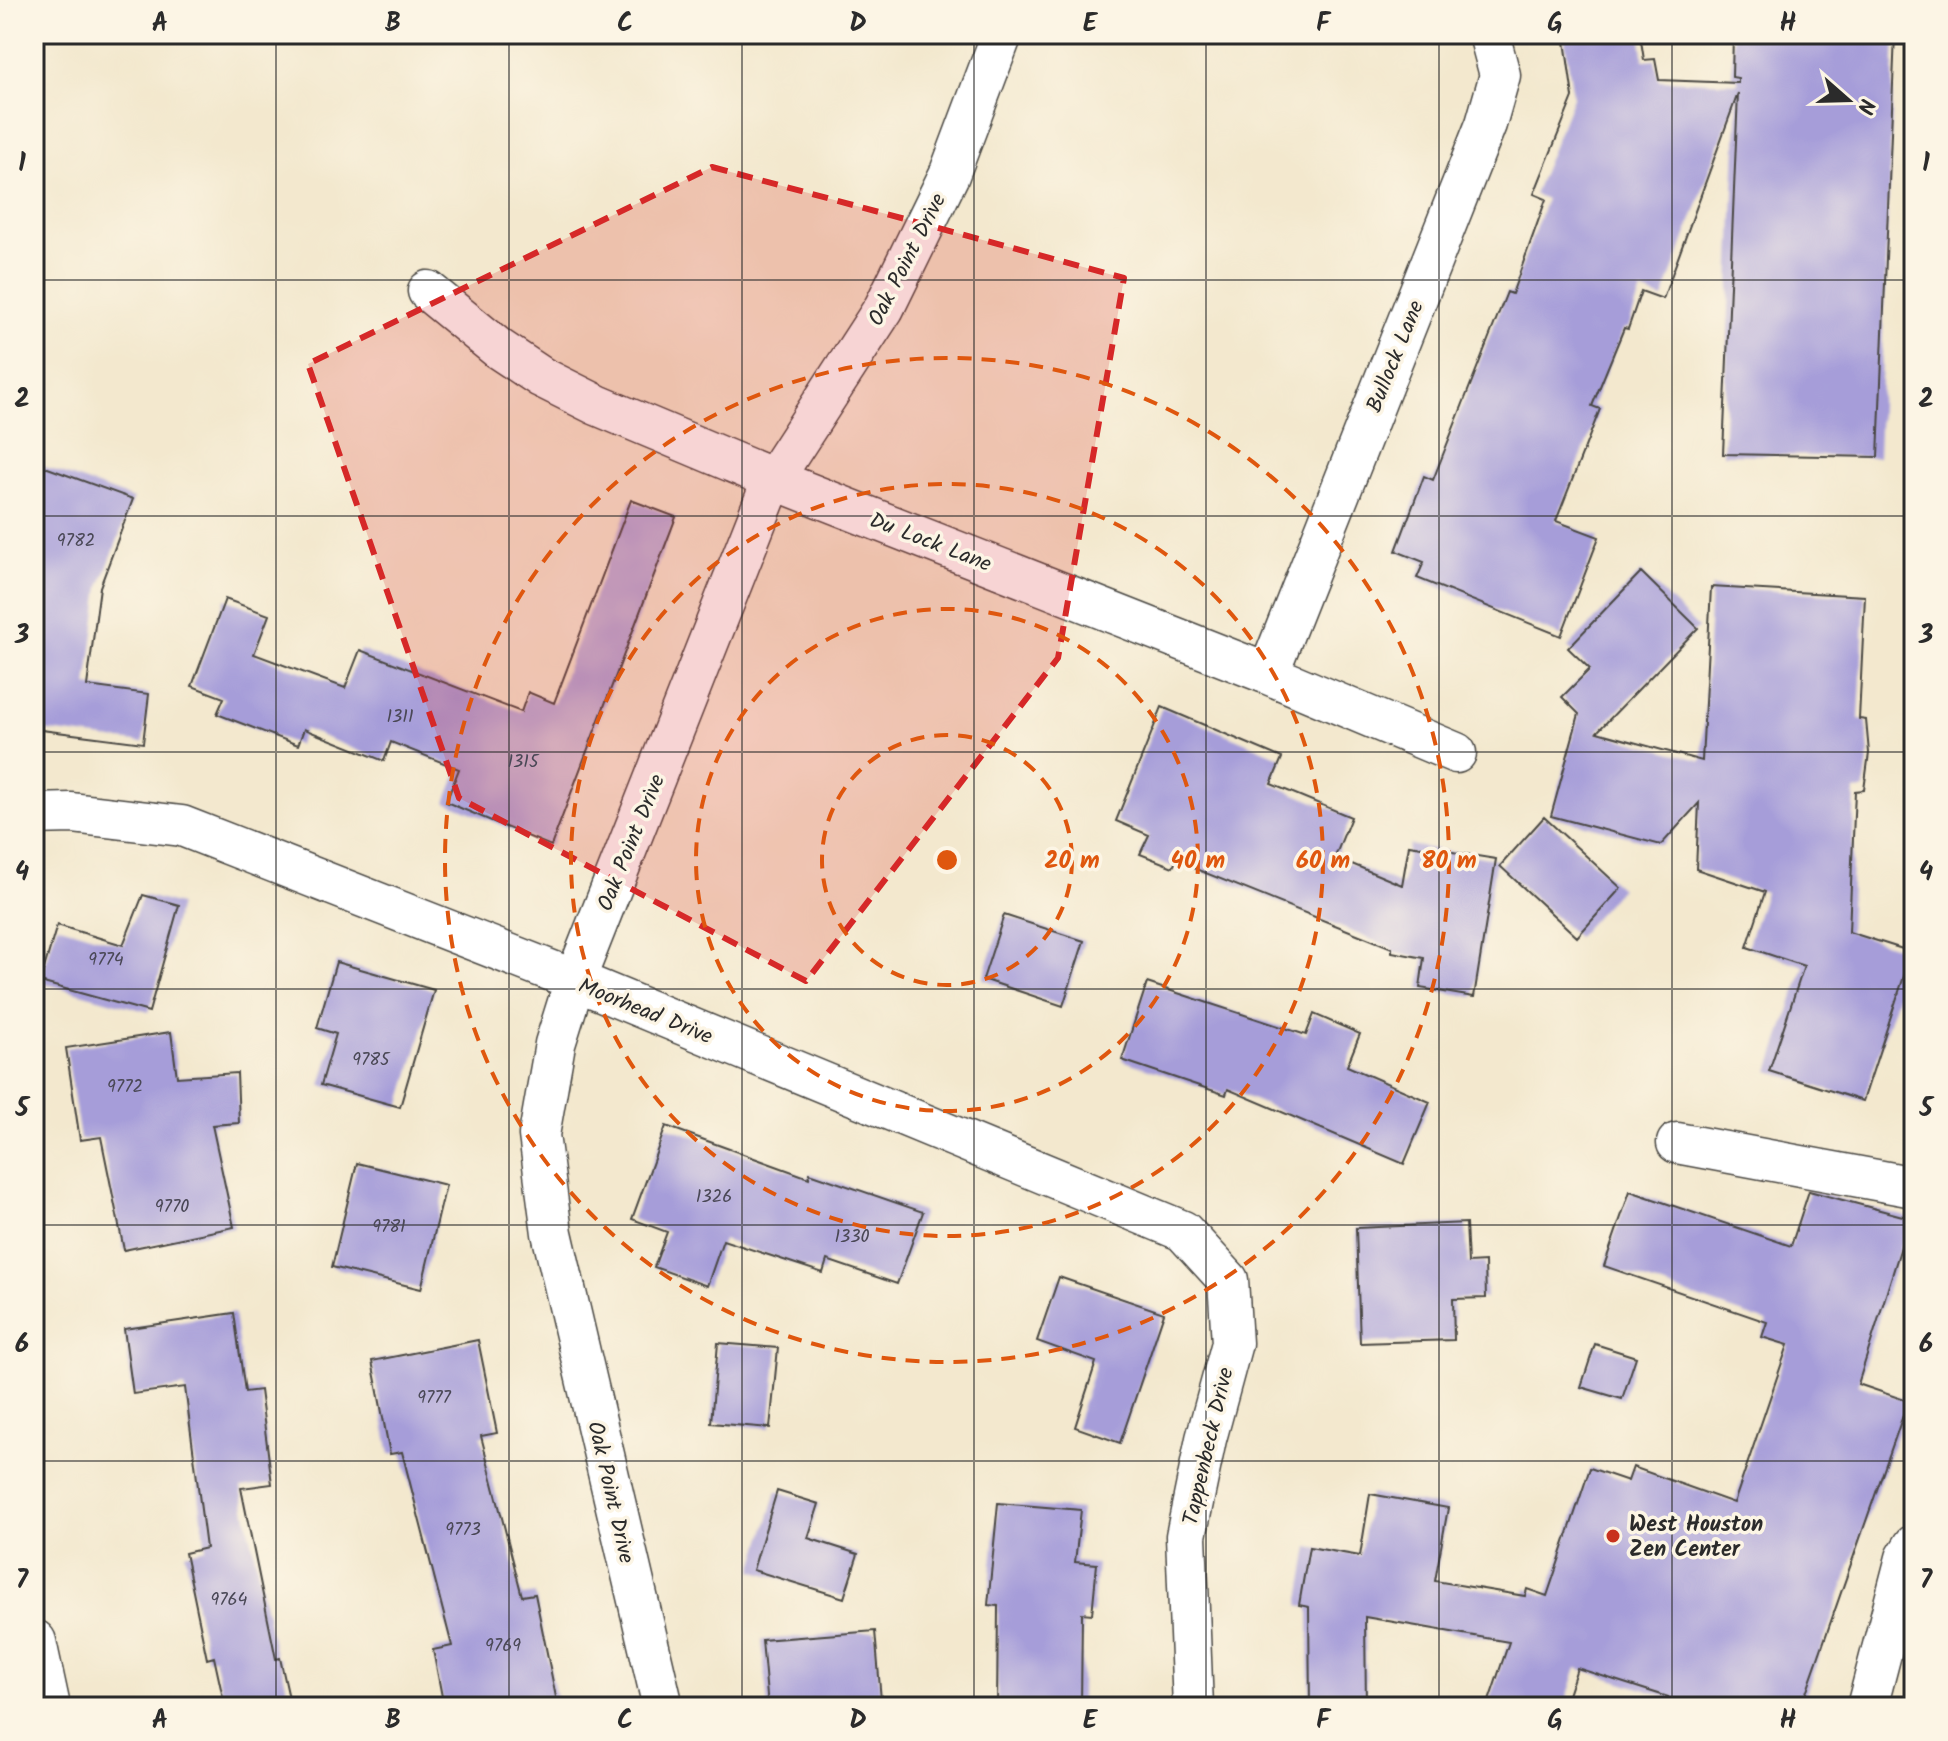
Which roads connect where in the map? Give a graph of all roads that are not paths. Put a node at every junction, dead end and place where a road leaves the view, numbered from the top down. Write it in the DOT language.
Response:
graph roads {
  1 [pos="1002,34"];
  2 [pos="1489,34"];
  3 [pos="428,291"];
  4 [pos="773,479"];
  5 [pos="1268,674"];
  6 [pos="1456,753"];
  7 [pos="34,814"];
  8 [pos="575,980"];
  9 [pos="1677,1143"];
  10 [pos="1914,1187"];
  11 [pos="1228,1280"];
  12 [pos="1914,1545"];
  13 [pos="34,1642"];
  14 [pos="48,1707"];
  15 [pos="663,1707"];
  16 [pos="1193,1707"];
  17 [pos="1867,1707"];
  1 -- 4 [label="street, Oak Point Drive"];
  2 -- 5 [label="street, Bullock Lane"];
  3 -- 4 [label="street, Du Lock Lane"];
  4 -- 5 [label="street, Du Lock Lane"];
  4 -- 8 [label="street, Oak Point Drive"];
  5 -- 6 [label="street, Du Lock Lane"];
  7 -- 8 [label="street, Moorhead Drive"];
  8 -- 11 [label="street, Moorhead Drive"];
  8 -- 15 [label="street, Oak Point Drive"];
  9 -- 10 [label="street"];
  11 -- 16 [label="street, Tappenbeck Drive"];
  12 -- 17 [label="street"];
  13 -- 14 [label="main road"];
}
